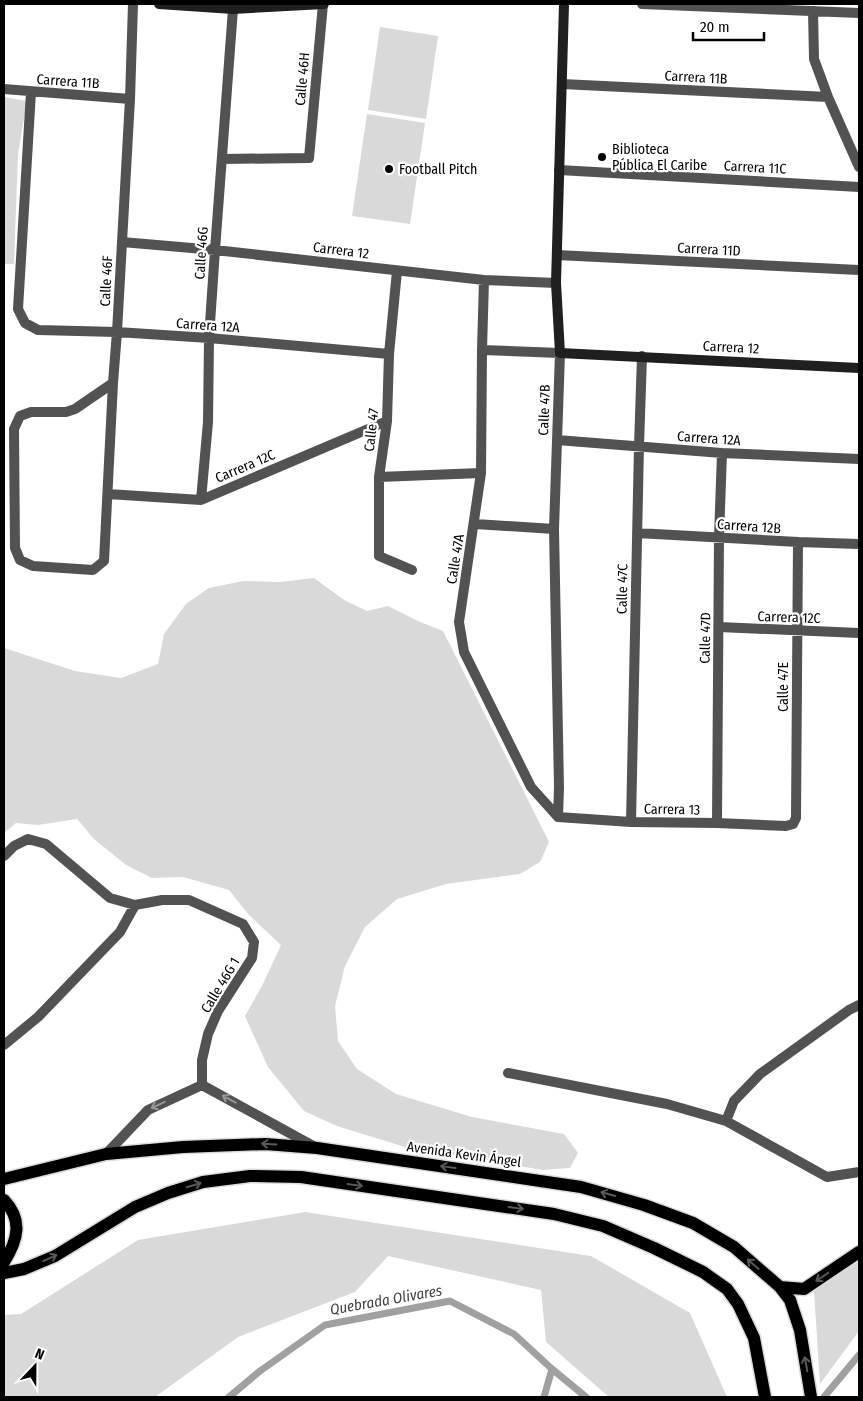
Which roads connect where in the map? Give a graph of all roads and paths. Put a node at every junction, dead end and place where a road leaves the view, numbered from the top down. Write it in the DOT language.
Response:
graph roads {
  1 [pos="133,4"];
  2 [pos="160,4"];
  3 [pos="324,4"];
  4 [pos="564,4"];
  5 [pos="642,4"];
  6 [pos="233,9"];
  7 [pos="813,11"];
  8 [pos="859,13"];
  9 [pos="562,84"];
  10 [pos="4,89"];
  11 [pos="30,92"];
  12 [pos="828,97"];
  13 [pos="130,99"];
  14 [pos="222,158"];
  15 [pos="859,167"];
  16 [pos="559,170"];
  17 [pos="859,186"];
  18 [pos="122,242"];
  19 [pos="215,250"];
  20 [pos="557,256"];
  21 [pos="859,270"];
  22 [pos="397,271"];
  23 [pos="484,280"];
  24 [pos="556,282"];
  25 [pos="117,332"];
  26 [pos="210,338"];
  27 [pos="482,350"];
  28 [pos="560,353"];
  29 [pos="389,354"];
  30 [pos="642,356"];
  31 [pos="859,368"];
  32 [pos="113,383"];
  33 [pos="387,421"];
  34 [pos="556,440"];
  35 [pos="639,446"];
  36 [pos="722,453"];
  37 [pos="859,459"];
  38 [pos="482,473"];
  39 [pos="379,477"];
  40 [pos="108,494"];
  41 [pos="201,500"];
  42 [pos="474,524"];
  43 [pos="554,529"];
  44 [pos="637,533"];
  45 [pos="719,537"];
  46 [pos="798,542"];
  47 [pos="859,544"];
  48 [pos="412,570"];
  49 [pos="719,627"];
  50 [pos="797,631"];
  51 [pos="859,633"];
  52 [pos="558,817"];
  53 [pos="631,822"];
  54 [pos="717,823"];
  55 [pos="786,826"];
  56 [pos="4,856"];
  57 [pos="134,905"];
  58 [pos="859,1005"];
  59 [pos="4,1045"];
  60 [pos="508,1073"];
  61 [pos="202,1085"];
  62 [pos="726,1121"];
  63 [pos="317,1148"];
  64 [pos="106,1154"];
  65 [pos="859,1172"];
  66 [pos="4,1179"];
  67 [pos="4,1200"];
  68 [pos="859,1252"];
  69 [pos="4,1262"];
  70 [pos="4,1273"];
  71 [pos="780,1287"];
  72 [pos="765,1397"];
  73 [pos="812,1397"];
  1 -- 13 [label="street, Calle 46F"];
  2 -- 6 [label="street"];
  3 -- 6 [label="street"];
  3 -- 14 [label="street, Calle 46H"];
  4 -- 9 [label="street, Calle 47B"];
  5 -- 7 [label="street"];
  6 -- 14 [label="street, Calle 46G"];
  7 -- 8 [label="street"];
  7 -- 12 [label="street"];
  9 -- 12 [label="street, Carrera 11B"];
  9 -- 16 [label="street, Calle 47B"];
  10 -- 11 [label="street, Carrera 11B"];
  11 -- 13 [label="street, Carrera 11B"];
  11 -- 25 [label="street, Carrera 12A"];
  12 -- 15 [label="street"];
  13 -- 18 [label="street, Calle 46F"];
  14 -- 19 [label="street, Calle 46G"];
  16 -- 17 [label="street, Carrera 11C"];
  16 -- 20 [label="street, Calle 47B"];
  18 -- 19 [label="street, Carrera 12"];
  18 -- 25 [label="street, Calle 46F"];
  19 -- 22 [label="street, Carrera 12"];
  19 -- 26 [label="street, Calle 46G"];
  20 -- 21 [label="street, Carrera 11D"];
  20 -- 24 [label="street, Calle 47B"];
  22 -- 23 [label="street, Carrera 12"];
  22 -- 29 [label="street, Calle 47"];
  23 -- 24 [label="street, Carrera 12"];
  23 -- 27 [label="street, Calle 47A"];
  24 -- 28 [label="street, Calle 47B"];
  25 -- 26 [label="street, Carrera 12A"];
  25 -- 32 [label="street, Calle 46F"];
  26 -- 29 [label="street, Carrera 12A"];
  26 -- 41 [label="street, Calle 46G"];
  27 -- 28 [label="street, Carrera 12"];
  27 -- 38 [label="street, Calle 47A"];
  28 -- 30 [label="street, Carrera 12"];
  28 -- 34 [label="street, Calle 47B"];
  29 -- 33 [label="street, Calle 47"];
  30 -- 31 [label="street, Carrera 12"];
  30 -- 35 [label="street, Calle 47C"];
  32 -- 40 [label="street, Calle 46F"];
  32 -- 40 [label="street, Calle 46F"];
  33 -- 39 [label="street, Calle 47"];
  33 -- 41 [label="street, Carrera 12C"];
  34 -- 35 [label="street, Carrera 12A"];
  34 -- 43 [label="street, Calle 47B"];
  35 -- 36 [label="street, Carrera 12A"];
  35 -- 44 [label="street, Calle 47C"];
  36 -- 37 [label="street, Carrera 12A"];
  36 -- 45 [label="street, Calle 47D"];
  38 -- 39 [label="street"];
  38 -- 42 [label="street, Calle 47A"];
  39 -- 48 [label="street, Calle 47"];
  40 -- 41 [label="street, Carrera 12C"];
  42 -- 43 [label="street"];
  42 -- 52 [label="street, Calle 47A"];
  43 -- 52 [label="street, Calle 47B"];
  44 -- 45 [label="street, Carrera 12B"];
  44 -- 53 [label="street, Calle 47C"];
  45 -- 46 [label="street, Carrera 12B"];
  45 -- 49 [label="street, Calle 47D"];
  46 -- 47 [label="street, Carrera 12B"];
  46 -- 50 [label="street, Calle 47E"];
  49 -- 50 [label="street, Carrera 12C"];
  49 -- 54 [label="street, Calle 47D"];
  50 -- 51 [label="street, Carrera 12C"];
  50 -- 55 [label="street, Calle 47E"];
  52 -- 53 [label="street, Carrera 13"];
  53 -- 54 [label="street, Carrera 13"];
  54 -- 55 [label="street, Carrera 13"];
  56 -- 57 [label="street"];
  57 -- 59 [label="street"];
  57 -- 61 [label="street, Calle 46G 1"];
  58 -- 62 [label="street"];
  60 -- 62 [label="street"];
  63 -- 61 [label="street, one-way"];
  61 -- 64 [label="street, one-way"];
  62 -- 65 [label="street"];
  63 -- 64 [label="main road, Avenida Kevin Ángel, one-way"];
  71 -- 63 [label="main road, Avenida Kevin Ángel, one-way"];
  64 -- 66 [label="main road, Avenida Kevin Ángel"];
  67 -- 69 [label="main road"];
  68 -- 71 [label="main road, one-way"];
  70 -- 72 [label="main road, one-way"];
  73 -- 71 [label="main road, Avenida Kevin Ángel, one-way"];
}
